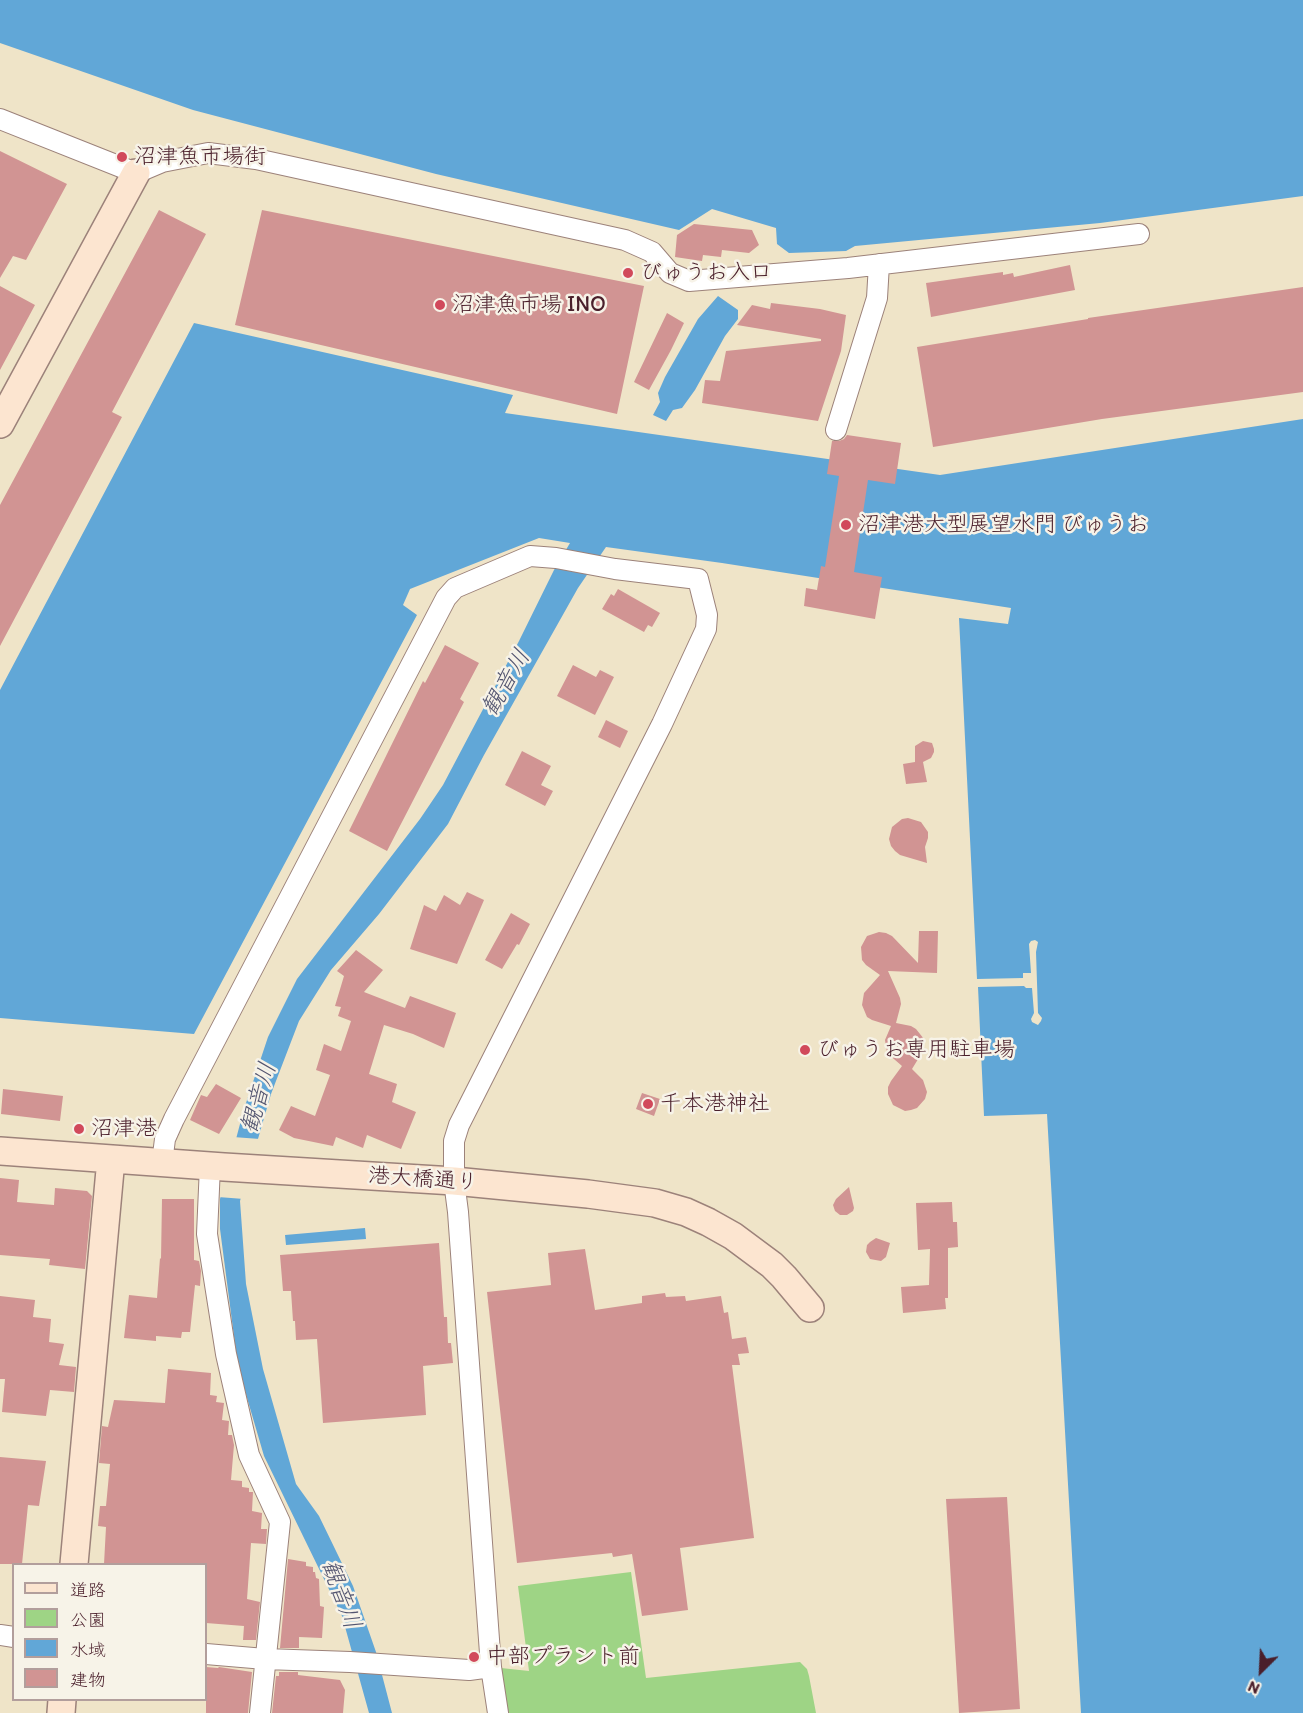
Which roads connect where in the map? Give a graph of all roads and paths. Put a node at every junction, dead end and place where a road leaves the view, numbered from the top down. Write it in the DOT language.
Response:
graph roads {
  1 [pos="0,119"];
  2 [pos="136,173"];
  3 [pos="1139,234"];
  4 [pos="879,264"];
  5 [pos="0,424"];
  6 [pos="836,430"];
  7 [pos="0,1151"];
  8 [pos="111,1159"];
  9 [pos="162,1163"];
  10 [pos="218,1167"];
  11 [pos="454,1181"];
  12 [pos="810,1308"];
  13 [pos="74,1563"];
  14 [pos="207,1654"];
  15 [pos="265,1659"];
  16 [pos="491,1667"];
  17 [pos="260,1713"];
  18 [pos="498,1713"];
  1 -- 2 [label="street"];
  2 -- 4 [label="street"];
  2 -- 5 [label="street"];
  3 -- 4 [label="street"];
  4 -- 6 [label="street"];
  7 -- 8 [label="street, 港大橋通り"];
  8 -- 9 [label="street, 港大橋通り"];
  8 -- 13 [label="street"];
  9 -- 10 [label="street, 港大橋通り"];
  9 -- 11 [label="street"];
  10 -- 11 [label="street, 港大橋通り"];
  10 -- 15 [label="street"];
  11 -- 12 [label="street, 港大橋通り"];
  11 -- 16 [label="street"];
  14 -- 15 [label="street"];
  15 -- 16 [label="street"];
  15 -- 17 [label="street"];
  16 -- 18 [label="street"];
}
